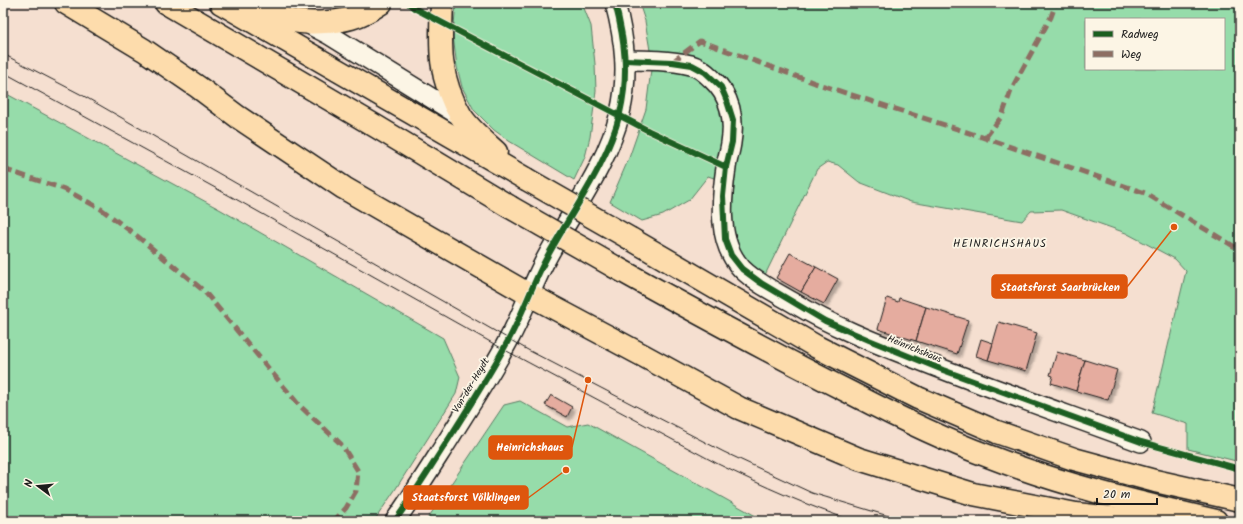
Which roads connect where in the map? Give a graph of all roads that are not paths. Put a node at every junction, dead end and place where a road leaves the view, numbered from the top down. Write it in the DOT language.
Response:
graph roads {
  1 [pos="66,3"];
  2 [pos="166,3"];
  3 [pos="221,3"];
  4 [pos="249,3"];
  5 [pos="442,3"];
  6 [pos="615,3"];
  7 [pos="377,6"];
  8 [pos="305,22"];
  9 [pos="625,60"];
  10 [pos="462,117"];
  11 [pos="526,179"];
  12 [pos="528,294"];
  13 [pos="1141,442"];
  14 [pos="1240,500"];
  15 [pos="395,521"];
  16 [pos="1139,521"];
  17 [pos="1216,521"];
  1 -- 12 [label="highway"];
  2 -- 17 [label="highway, bridge"];
  3 -- 11 [label="highway"];
  4 -- 8 [label="highway"];
  5 -- 10 [label="highway"];
  6 -- 9 [label="street, Von-der-Heydt"];
  7 -- 8 [label="highway"];
  8 -- 10 [label="street"];
  9 -- 12 [label="street, Von-der-Heydt"];
  9 -- 13 [label="street, Heinrichshaus"];
  10 -- 11 [label="highway"];
  11 -- 14 [label="highway, bridge"];
  12 -- 15 [label="street, Von-der-Heydt"];
  12 -- 16 [label="highway"];
}
